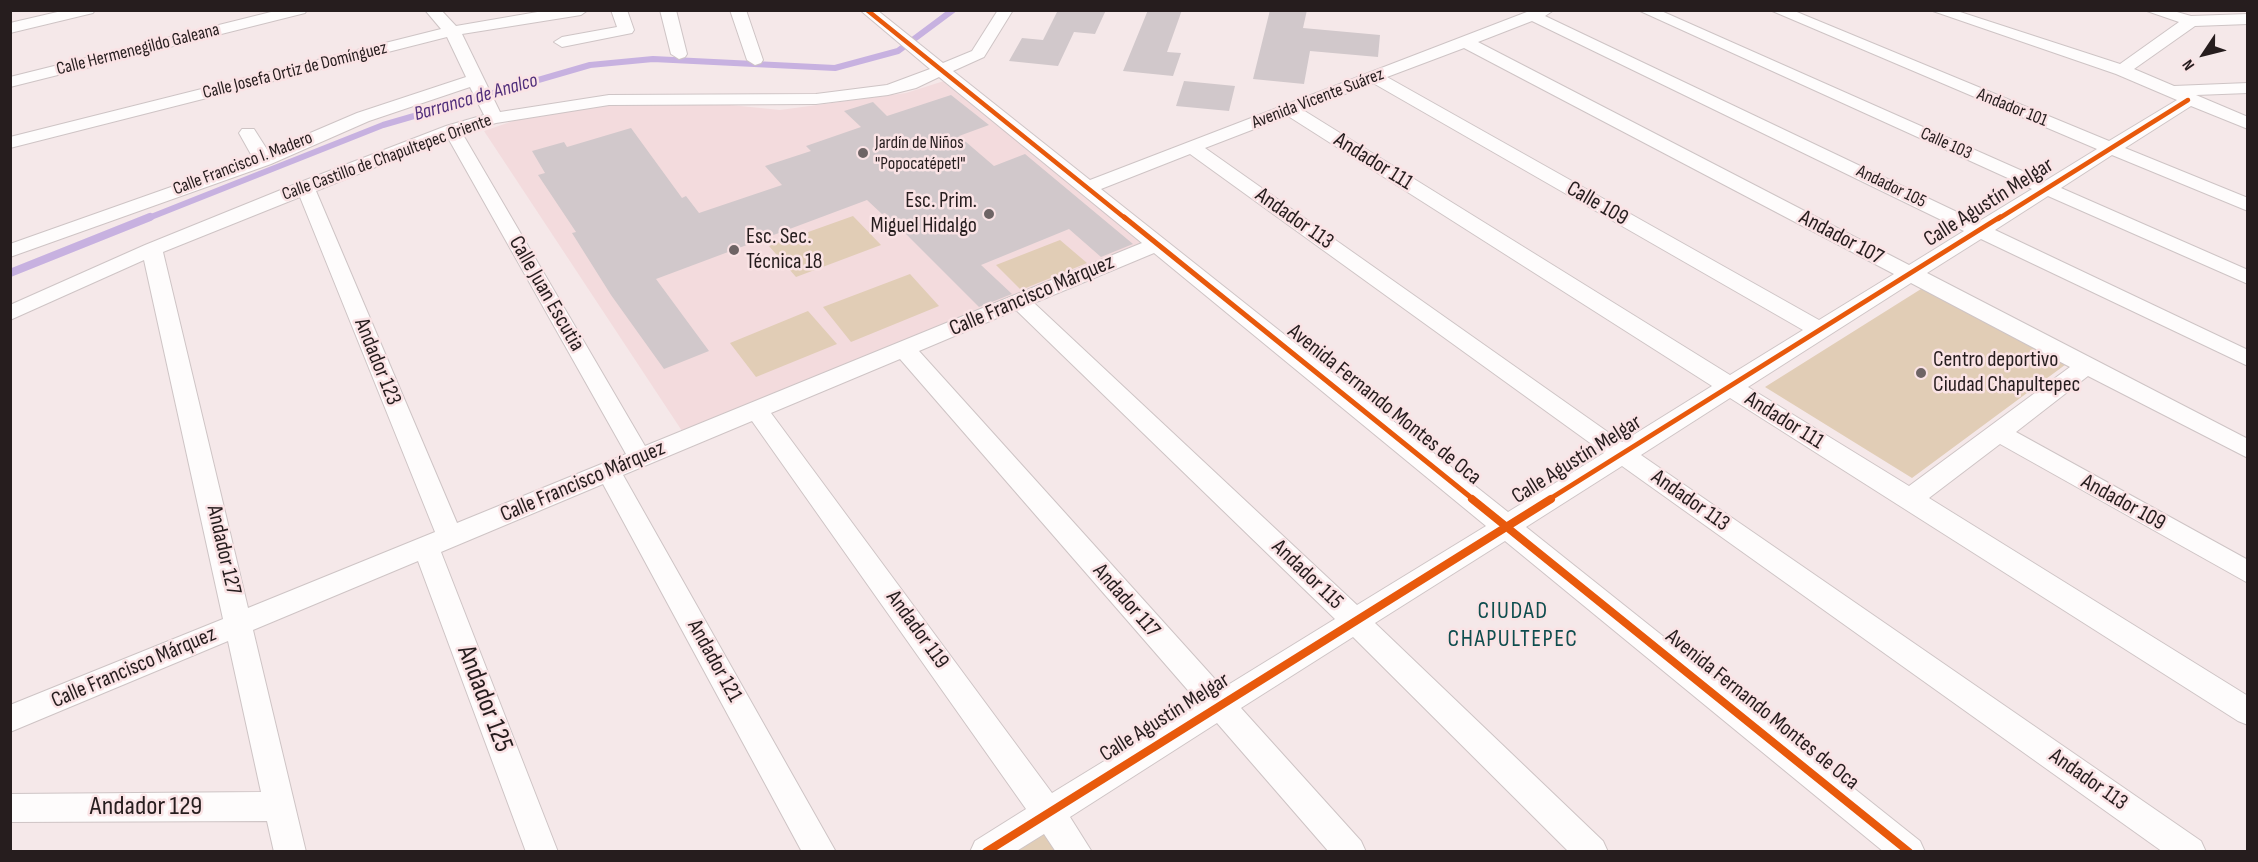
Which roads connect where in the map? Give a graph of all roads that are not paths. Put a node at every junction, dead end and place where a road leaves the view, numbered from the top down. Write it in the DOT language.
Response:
graph roads {
  1 [pos="88,10"];
  2 [pos="300,10"];
  3 [pos="432,10"];
  4 [pos="581,10"];
  5 [pos="619,10"];
  6 [pos="668,10"];
  7 [pos="738,10"];
  8 [pos="867,10"];
  9 [pos="1006,10"];
  10 [pos="1645,10"];
  11 [pos="1777,10"];
  12 [pos="1937,10"];
  13 [pos="2151,10"];
  14 [pos="542,13"];
  15 [pos="1540,13"];
  16 [pos="2247,19"];
  17 [pos="2191,21"];
  18 [pos="10,28"];
  19 [pos="452,31"];
  20 [pos="561,42"];
  21 [pos="1466,42"];
  22 [pos="679,54"];
  23 [pos="755,60"];
  24 [pos="941,70"];
  25 [pos="2122,70"];
  26 [pos="1374,77"];
  27 [pos="10,82"];
  28 [pos="2247,88"];
  29 [pos="2180,95"];
  30 [pos="485,96"];
  31 [pos="1290,110"];
  32 [pos="2247,124"];
  33 [pos="452,130"];
  34 [pos="248,133"];
  35 [pos="10,142"];
  36 [pos="1192,147"];
  37 [pos="2110,148"];
  38 [pos="264,160"];
  39 [pos="305,187"];
  40 [pos="1088,187"];
  41 [pos="2046,189"];
  42 [pos="2247,205"];
  43 [pos="1980,230"];
  44 [pos="1155,244"];
  45 [pos="152,249"];
  46 [pos="10,251"];
  47 [pos="1909,274"];
  48 [pos="2247,278"];
  49 [pos="1019,301"];
  50 [pos="10,313"];
  51 [pos="1819,330"];
  52 [pos="904,349"];
  53 [pos="2247,359"];
  54 [pos="2087,366"];
  55 [pos="1730,386"];
  56 [pos="756,410"];
  57 [pos="1999,433"];
  58 [pos="2247,450"];
  59 [pos="1622,453"];
  60 [pos="640,458"];
  61 [pos="608,471"];
  62 [pos="1909,500"];
  63 [pos="1506,526"];
  64 [pos="438,542"];
  65 [pos="2247,573"];
  66 [pos="1355,621"];
  67 [pos="240,624"];
  68 [pos="1219,706"];
  69 [pos="2247,712"];
  70 [pos="10,719"];
  71 [pos="281,806"];
  72 [pos="10,808"];
  73 [pos="1049,812"];
  74 [pos="290,852"];
  75 [pos="542,852"];
  76 [pos="820,852"];
  77 [pos="986,852"];
  78 [pos="1076,852"];
  79 [pos="1350,852"];
  80 [pos="1592,852"];
  81 [pos="1909,852"];
  82 [pos="2190,852"];
  1 -- 18 [label="street"];
  2 -- 27 [label="street, Calle Hermenegildo Galeana"];
  3 -- 19 [label="street"];
  4 -- 14 [label="street, Calle Josefa Ortiz de Domínguez"];
  5 -- 20 [label="street"];
  6 -- 22 [label="street"];
  7 -- 23 [label="street"];
  8 -- 24 [label="street, Avenida Fernando Montes de Oca"];
  9 -- 24 [label="street, Calle Castillo de Chapultepec Oriente"];
  10 -- 41 [label="street, Calle 103"];
  11 -- 37 [label="street, Andador 101"];
  12 -- 25 [label="street"];
  13 -- 17 [label="street"];
  14 -- 19 [label="street, Calle Josefa Ortiz de Domínguez"];
  15 -- 21 [label="street, Avenida Vicente Suárez"];
  15 -- 43 [label="street, Andador 105"];
  16 -- 17 [label="street"];
  17 -- 25 [label="street"];
  19 -- 30 [label="street"];
  19 -- 35 [label="street, Calle Josefa Ortiz de Domínguez"];
  21 -- 26 [label="street, Avenida Vicente Suárez"];
  21 -- 47 [label="street, Andador 107"];
  24 -- 30 [label="street, Calle Castillo de Chapultepec Oriente"];
  24 -- 40 [label="street, Avenida Fernando Montes de Oca"];
  25 -- 29 [label="street"];
  26 -- 31 [label="street, Avenida Vicente Suárez"];
  26 -- 51 [label="street, Calle 109"];
  28 -- 29 [label="street"];
  29 -- 32 [label="street"];
  29 -- 37 [label="street, Calle Agustín Melgar"];
  30 -- 33 [label="street, Calle Castillo de Chapultepec Oriente"];
  30 -- 38 [label="street, Calle Francisco I. Madero"];
  31 -- 36 [label="street, Avenida Vicente Suárez"];
  31 -- 55 [label="street, Andador 111"];
  33 -- 39 [label="street, Calle Castillo de Chapultepec Oriente"];
  33 -- 60 [label="street, Calle Juan Escutia"];
  34 -- 38 [label="street"];
  36 -- 40 [label="street, Avenida Vicente Suárez"];
  36 -- 59 [label="street, Andador 113"];
  37 -- 41 [label="street, Calle Agustín Melgar"];
  37 -- 42 [label="street, Andador 101"];
  38 -- 46 [label="street, Calle Francisco I. Madero"];
  39 -- 45 [label="street, Calle Castillo de Chapultepec Oriente"];
  39 -- 64 [label="street, Andador 123"];
  40 -- 44 [label="street, Avenida Fernando Montes de Oca"];
  41 -- 43 [label="street, Calle Agustín Melgar"];
  41 -- 48 [label="street, Calle 103"];
  43 -- 47 [label="street, Calle Agustín Melgar"];
  43 -- 53 [label="street, Andador 105"];
  44 -- 49 [label="street, Calle Francisco Márquez"];
  44 -- 63 [label="street, Avenida Fernando Montes de Oca"];
  45 -- 50 [label="street, Calle Castillo de Chapultepec Oriente"];
  45 -- 67 [label="street, Andador 127"];
  47 -- 51 [label="street, Calle Agustín Melgar"];
  47 -- 54 [label="street, Andador 107"];
  49 -- 52 [label="street, Calle Francisco Márquez"];
  49 -- 66 [label="street, Andador 115"];
  51 -- 55 [label="street, Calle Agustín Melgar"];
  52 -- 56 [label="street, Calle Francisco Márquez"];
  52 -- 68 [label="street, Andador 117"];
  54 -- 57 [label="street"];
  54 -- 58 [label="street, Andador 107"];
  55 -- 59 [label="street, Calle Agustín Melgar"];
  55 -- 62 [label="street, Andador 111"];
  56 -- 60 [label="street, Calle Francisco Márquez"];
  56 -- 73 [label="street, Andador 119"];
  57 -- 62 [label="street"];
  57 -- 65 [label="street, Andador 109"];
  59 -- 63 [label="street, Calle Agustín Melgar"];
  59 -- 82 [label="street, Andador 113"];
  60 -- 61 [label="street, Calle Francisco Márquez"];
  61 -- 64 [label="street, Calle Francisco Márquez"];
  61 -- 76 [label="street, Andador 121"];
  62 -- 69 [label="street, Andador 111"];
  63 -- 66 [label="street, Calle Agustín Melgar"];
  63 -- 81 [label="street, Avenida Fernando Montes de Oca"];
  64 -- 67 [label="street, Calle Francisco Márquez"];
  64 -- 75 [label="street, Andador 125"];
  66 -- 68 [label="street, Calle Agustín Melgar"];
  66 -- 80 [label="street, Andador 115"];
  67 -- 70 [label="street, Calle Francisco Márquez"];
  67 -- 71 [label="street, Andador 127"];
  68 -- 73 [label="street, Calle Agustín Melgar"];
  68 -- 79 [label="street, Andador 117"];
  71 -- 72 [label="street, Andador 129"];
  71 -- 74 [label="street, Andador 127"];
  73 -- 77 [label="street, Calle Agustín Melgar"];
  73 -- 78 [label="street, Andador 119"];
}
